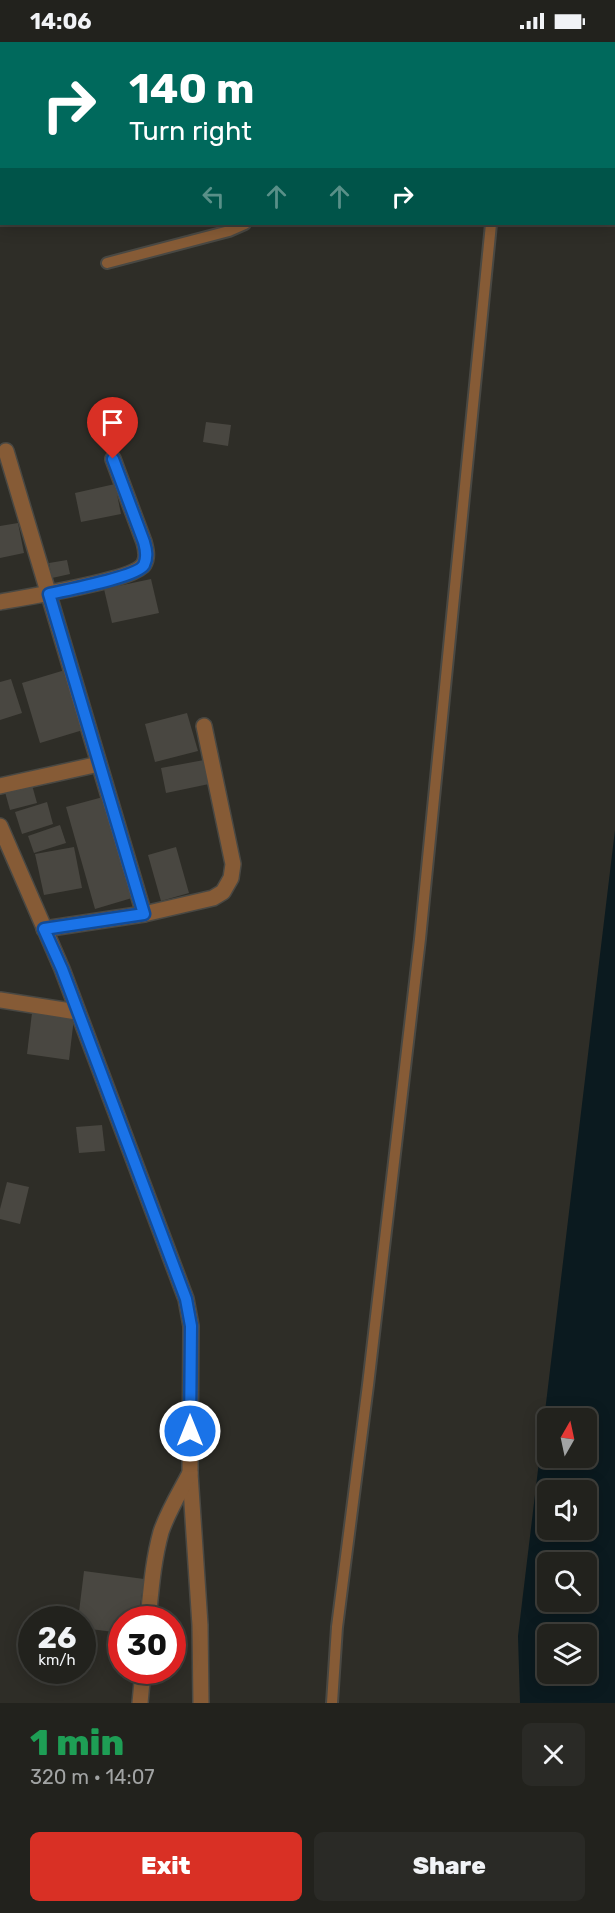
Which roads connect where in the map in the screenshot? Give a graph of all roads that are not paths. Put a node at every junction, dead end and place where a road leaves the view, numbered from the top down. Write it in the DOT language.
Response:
graph roads {
  1 [pos="243,225"];
  2 [pos="491,225"];
  3 [pos="107,263"];
  4 [pos="6,451"];
  5 [pos="113,459"];
  6 [pos="49,594"];
  7 [pos="0,602"];
  8 [pos="204,726"];
  9 [pos="99,764"];
  10 [pos="0,786"];
  11 [pos="0,826"];
  12 [pos="4,843"];
  13 [pos="144,914"];
  14 [pos="44,929"];
  15 [pos="0,1000"];
  16 [pos="77,1012"];
  17 [pos="190,1473"];
  18 [pos="149,1606"];
  19 [pos="142,1684"];
  20 [pos="140,1703"];
  21 [pos="201,1703"];
  22 [pos="332,1703"];
  1 -- 3 [label="lane"];
  2 -- 22 [label="lane"];
  4 -- 6 [label="street"];
  5 -- 6 [label="street"];
  6 -- 7 [label="street"];
  6 -- 9 [label="street"];
  8 -- 13 [label="street"];
  9 -- 10 [label="street"];
  9 -- 13 [label="street"];
  11 -- 12 [label="street"];
  12 -- 14 [label="street"];
  13 -- 14 [label="street"];
  14 -- 16 [label="street"];
  15 -- 16 [label="street"];
  16 -- 17 [label="street"];
  17 -- 18 [label="street"];
  17 -- 21 [label="street"];
  19 -- 20 [label="street"];
}
